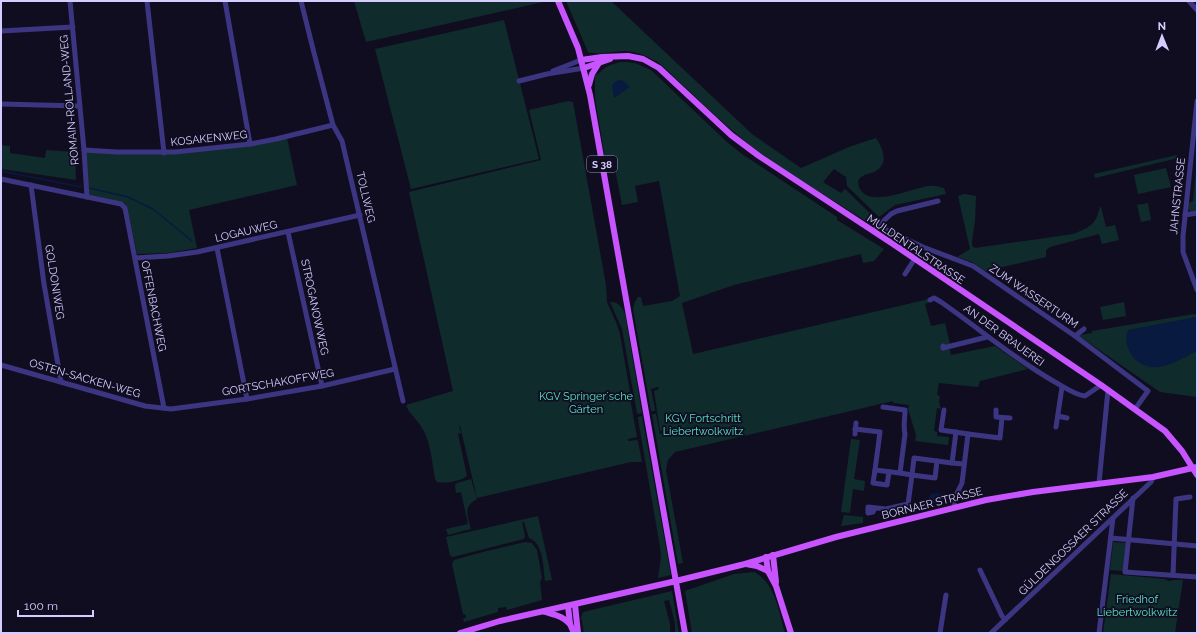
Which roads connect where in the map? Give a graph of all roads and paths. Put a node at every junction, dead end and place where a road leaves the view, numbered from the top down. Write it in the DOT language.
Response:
graph roads {
  1 [pos="70,1"];
  2 [pos="147,1"];
  3 [pos="226,1"];
  4 [pos="302,1"];
  5 [pos="558,1"];
  6 [pos="1189,1"];
  7 [pos="1197,10"];
  8 [pos="72,27"];
  9 [pos="1,30"];
  10 [pos="616,56"];
  11 [pos="582,60"];
  12 [pos="598,63"];
  13 [pos="584,68"];
  14 [pos="547,74"];
  15 [pos="519,81"];
  16 [pos="588,87"];
  17 [pos="1197,101"];
  18 [pos="1,104"];
  19 [pos="80,106"];
  20 [pos="333,125"];
  21 [pos="250,144"];
  22 [pos="84,150"];
  23 [pos="164,153"];
  24 [pos="1,179"];
  25 [pos="31,185"];
  26 [pos="87,197"];
  27 [pos="938,201"];
  28 [pos="1197,213"];
  29 [pos="360,215"];
  30 [pos="1185,215"];
  31 [pos="878,226"];
  32 [pos="288,232"];
  33 [pos="873,232"];
  34 [pos="217,248"];
  35 [pos="135,258"];
  36 [pos="914,260"];
  37 [pos="905,274"];
  38 [pos="1197,290"];
  39 [pos="932,299"];
  40 [pos="1084,329"];
  41 [pos="1074,336"];
  42 [pos="987,337"];
  43 [pos="943,346"];
  44 [pos="1,364"];
  45 [pos="395,369"];
  46 [pos="61,382"];
  47 [pos="1101,385"];
  48 [pos="322,386"];
  49 [pos="1062,386"];
  50 [pos="1108,390"];
  51 [pos="247,399"];
  52 [pos="403,401"];
  53 [pos="883,407"];
  54 [pos="164,408"];
  55 [pos="1135,409"];
  56 [pos="944,410"];
  57 [pos="996,410"];
  58 [pos="1058,416"];
  59 [pos="1002,418"];
  60 [pos="1010,418"];
  61 [pos="1067,418"];
  62 [pos="856,423"];
  63 [pos="1056,427"];
  64 [pos="956,432"];
  65 [pos="968,434"];
  66 [pos="937,461"];
  67 [pos="952,463"];
  68 [pos="964,464"];
  69 [pos="1195,467"];
  70 [pos="875,470"];
  71 [pos="889,472"];
  72 [pos="900,473"];
  73 [pos="912,475"];
  74 [pos="1197,475"];
  75 [pos="1153,476"];
  76 [pos="1099,483"];
  77 [pos="1190,497"];
  78 [pos="1133,498"];
  79 [pos="875,508"];
  80 [pos="954,508"];
  81 [pos="1113,518"];
  82 [pos="1111,538"];
  83 [pos="1128,540"];
  84 [pos="1175,544"];
  85 [pos="1197,546"];
  86 [pos="773,555"];
  87 [pos="766,557"];
  88 [pos="745,564"];
  89 [pos="980,570"];
  90 [pos="768,571"];
  91 [pos="1173,575"];
  92 [pos="1197,577"];
  93 [pos="776,586"];
  94 [pos="946,594"];
  95 [pos="575,605"];
  96 [pos="568,606"];
  97 [pos="543,612"];
  98 [pos="1005,620"];
  99 [pos="570,624"];
  100 [pos="460,633"];
  101 [pos="576,633"];
  102 [pos="685,633"];
  103 [pos="791,633"];
  104 [pos="940,633"];
  105 [pos="991,633"];
  106 [pos="1099,633"];
  1 -- 8 [label="street, ROMAIN-ROLLAND-WEG"];
  2 -- 23 [label="street"];
  3 -- 21 [label="street"];
  4 -- 20 [label="street, TOLLWEG"];
  5 -- 11 [label="main road, S 38"];
  6 -- 7 [label="street"];
  8 -- 9 [label="street"];
  8 -- 19 [label="street, ROMAIN-ROLLAND-WEG"];
  10 -- 11 [label="main road, MULDENTALSTRASSE"];
  10 -- 12 [label="main road, MULDENTALSTRASSE"];
  10 -- 33 [label="main road, MULDENTALSTRASSE"];
  11 -- 13 [label="main road, S 38"];
  11 -- 14 [label="street, MULDENTALSTRASSE"];
  12 -- 13 [label="main road, MULDENTALSTRASSE"];
  12 -- 16 [label="main road"];
  13 -- 14 [label="street, MULDENTALSTRASSE"];
  13 -- 16 [label="main road, S 38"];
  14 -- 15 [label="street, MULDENTALSTRASSE"];
  16 -- 102 [label="main road, S 38"];
  17 -- 30 [label="street, JAHNSTRASSE"];
  18 -- 19 [label="street"];
  19 -- 22 [label="street, ROMAIN-ROLLAND-WEG"];
  20 -- 21 [label="street, KOSAKENWEG"];
  20 -- 29 [label="street, TOLLWEG"];
  21 -- 23 [label="street, KOSAKENWEG"];
  22 -- 23 [label="street, KOSAKENWEG"];
  22 -- 26 [label="street, ROMAIN-ROLLAND-WEG"];
  24 -- 25 [label="street"];
  25 -- 26 [label="street"];
  25 -- 46 [label="street, GOLDONIWEG"];
  26 -- 35 [label="street, OFFENBACHWEG"];
  27 -- 31 [label="street"];
  28 -- 30 [label="street"];
  29 -- 32 [label="street, LOGAUWEG"];
  29 -- 45 [label="street, TOLLWEG"];
  30 -- 38 [label="street, JAHNSTRASSE"];
  31 -- 33 [label="street"];
  31 -- 41 [label="street, ZUM WASSERTURM"];
  32 -- 34 [label="street, LOGAUWEG"];
  32 -- 48 [label="street, STROGANOWWEG"];
  33 -- 36 [label="main road, MULDENTALSTRASSE"];
  34 -- 35 [label="street, LOGAUWEG"];
  34 -- 51 [label="street"];
  35 -- 54 [label="street, OFFENBACHWEG"];
  36 -- 37 [label="street"];
  36 -- 47 [label="main road, MULDENTALSTRASSE"];
  39 -- 42 [label="street, AN DER BRAUEREI"];
  40 -- 41 [label="street"];
  41 -- 55 [label="street, ZUM WASSERTURM"];
  42 -- 43 [label="street"];
  42 -- 49 [label="street, AN DER BRAUEREI"];
  44 -- 46 [label="street, OSTEN-SACKEN-WEG"];
  45 -- 48 [label="street, GORTSCHAKOFFWEG"];
  45 -- 52 [label="street, TOLLWEG"];
  46 -- 54 [label="street, OSTEN-SACKEN-WEG"];
  47 -- 49 [label="street, AN DER BRAUEREI"];
  47 -- 50 [label="main road, MULDENTALSTRASSE"];
  48 -- 51 [label="street, GORTSCHAKOFFWEG"];
  49 -- 58 [label="street"];
  50 -- 55 [label="main road, MULDENTALSTRASSE"];
  50 -- 76 [label="street"];
  51 -- 54 [label="street, GORTSCHAKOFFWEG"];
  53 -- 72 [label="street"];
  55 -- 69 [label="main road, MULDENTALSTRASSE"];
  56 -- 64 [label="street"];
  57 -- 59 [label="street"];
  58 -- 61 [label="street"];
  58 -- 63 [label="street"];
  59 -- 60 [label="street"];
  59 -- 65 [label="street"];
  62 -- 70 [label="street"];
  64 -- 65 [label="street"];
  64 -- 67 [label="street"];
  65 -- 68 [label="street"];
  66 -- 67 [label="street"];
  66 -- 73 [label="street"];
  66 -- 73 [label="street"];
  67 -- 68 [label="street"];
  68 -- 80 [label="street"];
  69 -- 74 [label="main road, MULDENTALSTRASSE"];
  69 -- 75 [label="main road, BORNAER STRASSE"];
  70 -- 71 [label="street"];
  70 -- 71 [label="street"];
  71 -- 72 [label="street"];
  72 -- 73 [label="street"];
  73 -- 79 [label="street"];
  75 -- 76 [label="main road, BORNAER STRASSE"];
  75 -- 78 [label="street, GÜLDENGOSSAER STRASSE"];
  76 -- 80 [label="main road, BORNAER STRASSE"];
  77 -- 84 [label="street"];
  78 -- 81 [label="street, GÜLDENGOSSAER STRASSE"];
  78 -- 83 [label="street"];
  80 -- 86 [label="main road, BORNAER STRASSE"];
  81 -- 82 [label="street"];
  81 -- 98 [label="street, GÜLDENGOSSAER STRASSE"];
  82 -- 83 [label="street"];
  82 -- 106 [label="street"];
  83 -- 84 [label="street"];
  83 -- 91 [label="street"];
  84 -- 85 [label="street"];
  84 -- 91 [label="street"];
  86 -- 87 [label="main road, BORNAER STRASSE"];
  86 -- 93 [label="main road"];
  87 -- 88 [label="main road, BORNAER STRASSE"];
  87 -- 90 [label="main road"];
  88 -- 90 [label="main road"];
  88 -- 95 [label="main road, BORNAER STRASSE, bridge"];
  89 -- 98 [label="street"];
  90 -- 93 [label="main road"];
  91 -- 92 [label="street"];
  93 -- 103 [label="main road"];
  94 -- 104 [label="street"];
  95 -- 96 [label="main road, BORNAER STRASSE"];
  95 -- 101 [label="main road"];
  96 -- 97 [label="main road, BORNAER STRASSE"];
  96 -- 99 [label="main road"];
  97 -- 99 [label="main road"];
  97 -- 100 [label="main road, BORNAER STRASSE"];
  98 -- 105 [label="street, GÜLDENGOSSAER STRASSE"];
  99 -- 101 [label="main road"];
}
